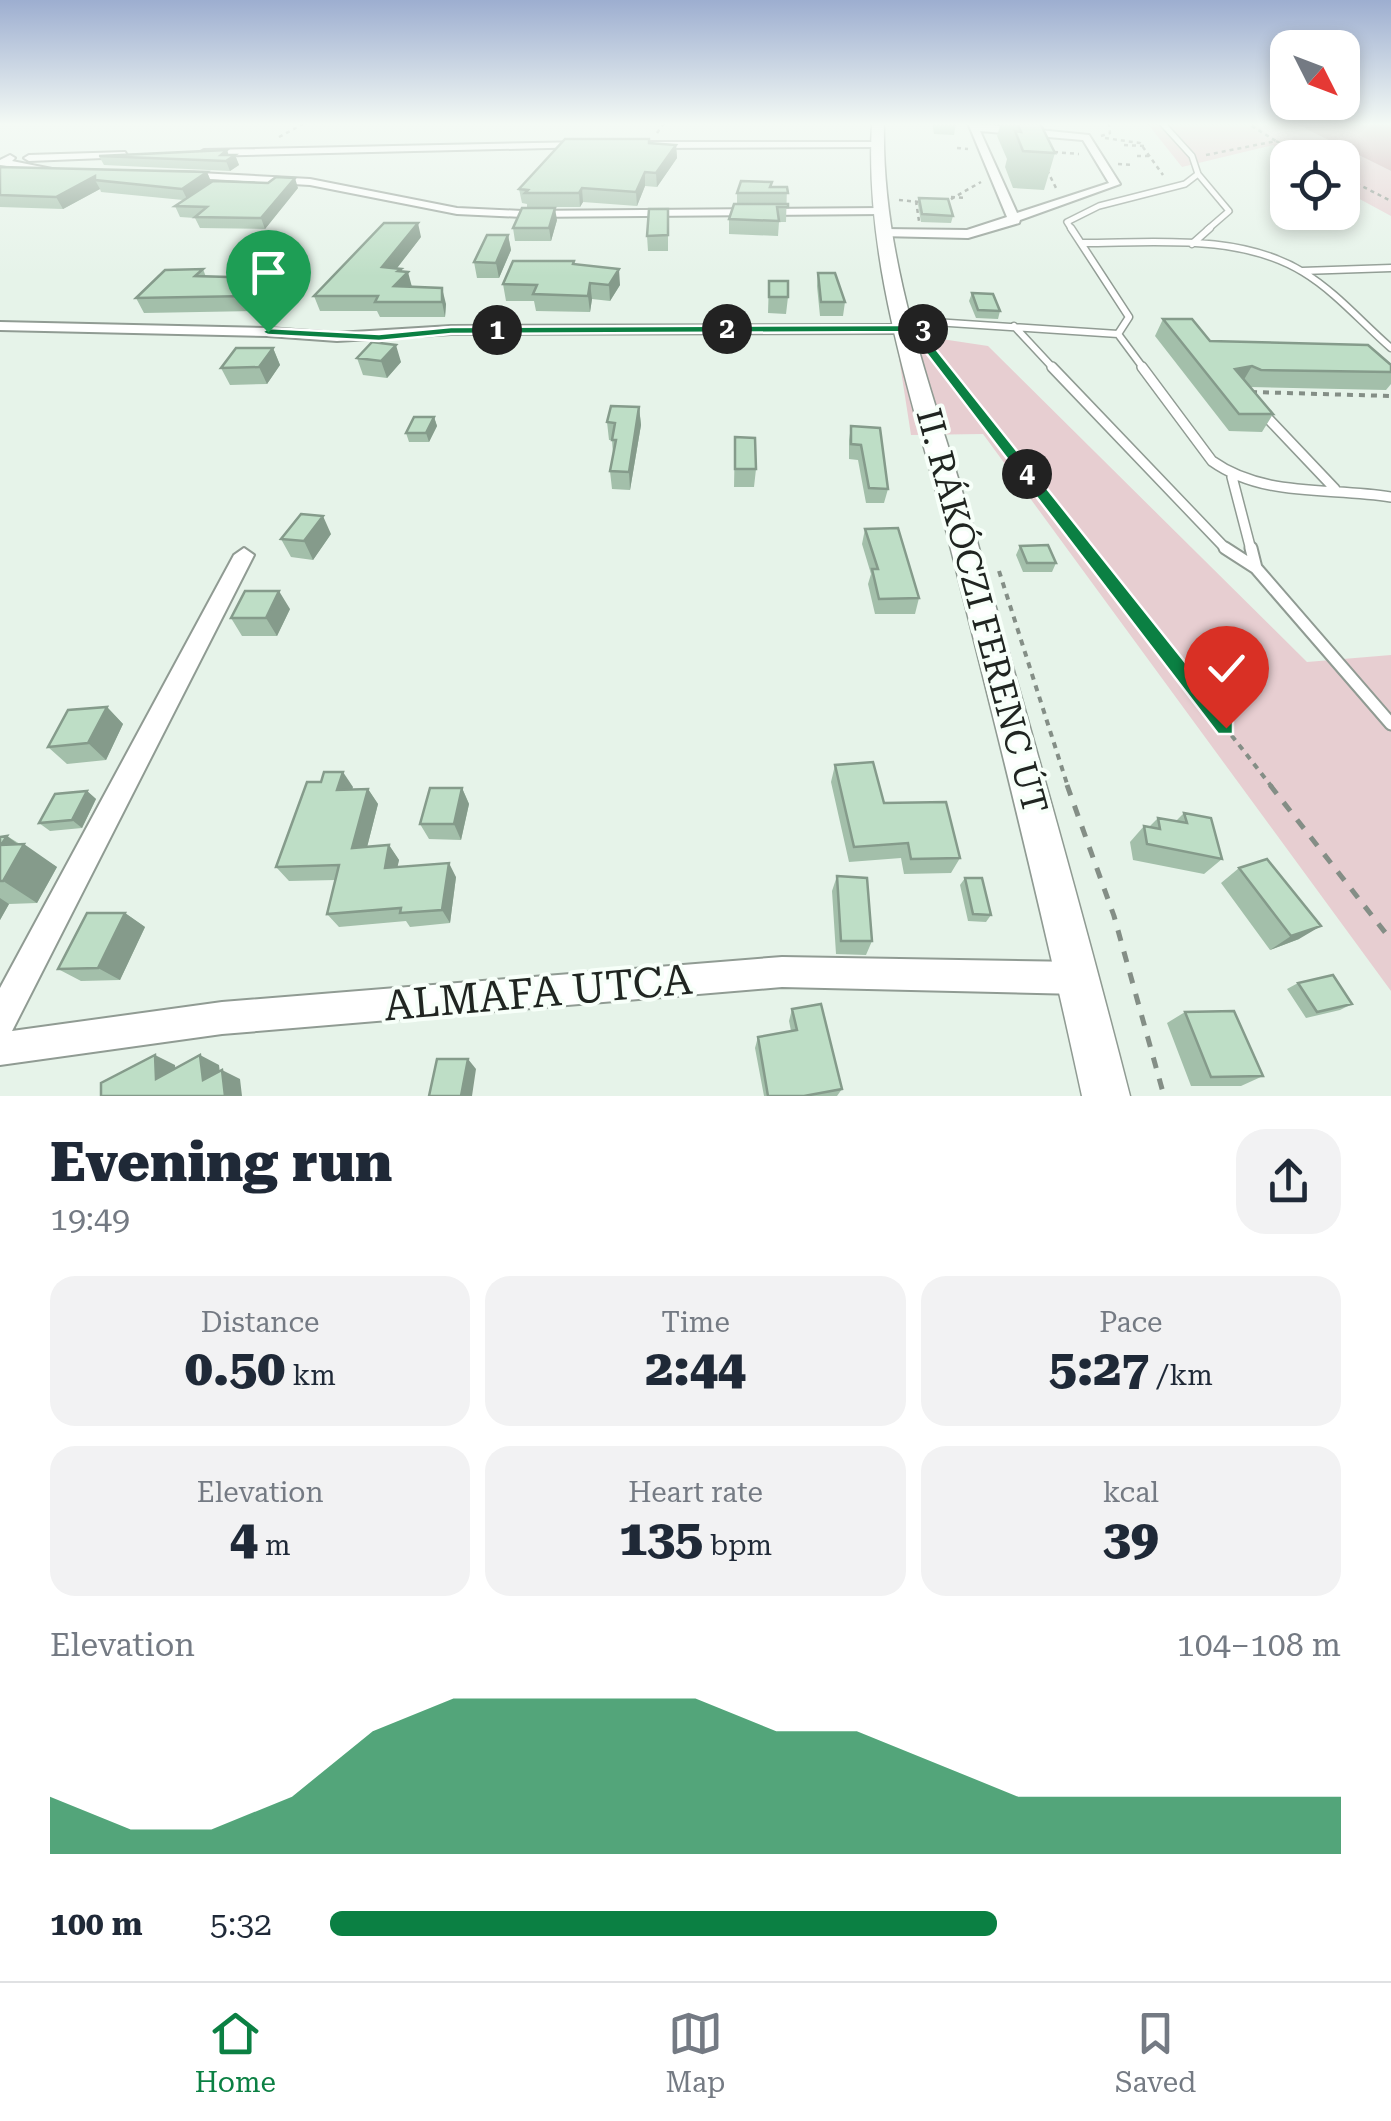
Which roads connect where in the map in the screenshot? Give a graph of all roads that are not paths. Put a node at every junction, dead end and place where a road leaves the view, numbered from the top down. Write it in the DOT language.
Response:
graph roads {
  1 [pos="176,174"];
  2 [pos="882,174"];
  3 [pos="994,174"];
  4 [pos="1110,174"];
  5 [pos="1198,174"];
  6 [pos="1014,220"];
  7 [pos="893,222"];
  8 [pos="1082,243"];
  9 [pos="1192,244"];
  10 [pos="1391,268"];
  11 [pos="1302,271"];
  12 [pos="0,326"];
  13 [pos="1013,326"];
  14 [pos="913,333"];
  15 [pos="1118,334"];
  16 [pos="1391,348"];
  17 [pos="1243,392"];
  18 [pos="1232,477"];
  19 [pos="1334,489"];
  20 [pos="1391,497"];
  21 [pos="244,555"];
  22 [pos="1256,568"];
  23 [pos="1391,724"];
  24 [pos="1079,978"];
  25 [pos="0,1020"];
  26 [pos="0,1049"];
  27 [pos="1106,1096"];
  1 -- 7 [label="street"];
  2 -- 7 [label="main road, II. RÁKÓCZI FERENC ÚT"];
  3 -- 6 [label="street"];
  4 -- 6 [label="street"];
  5 -- 8 [label="lane"];
  5 -- 9 [label="lane"];
  6 -- 7 [label="street"];
  7 -- 14 [label="main road, II. RÁKÓCZI FERENC ÚT"];
  8 -- 9 [label="lane"];
  8 -- 15 [label="lane"];
  9 -- 11 [label="lane"];
  10 -- 11 [label="lane"];
  11 -- 16 [label="lane"];
  12 -- 14 [label="street"];
  13 -- 14 [label="lane"];
  13 -- 15 [label="lane"];
  13 -- 22 [label="lane"];
  14 -- 24 [label="main road, II. RÁKÓCZI FERENC ÚT"];
  15 -- 18 [label="lane"];
  17 -- 19 [label="lane"];
  18 -- 19 [label="lane"];
  18 -- 22 [label="lane"];
  19 -- 20 [label="lane"];
  21 -- 25 [label="street"];
  22 -- 23 [label="lane"];
  24 -- 26 [label="street, ALMAFA UTCA"];
  24 -- 27 [label="main road, II. RÁKÓCZI FERENC ÚT"];
}
